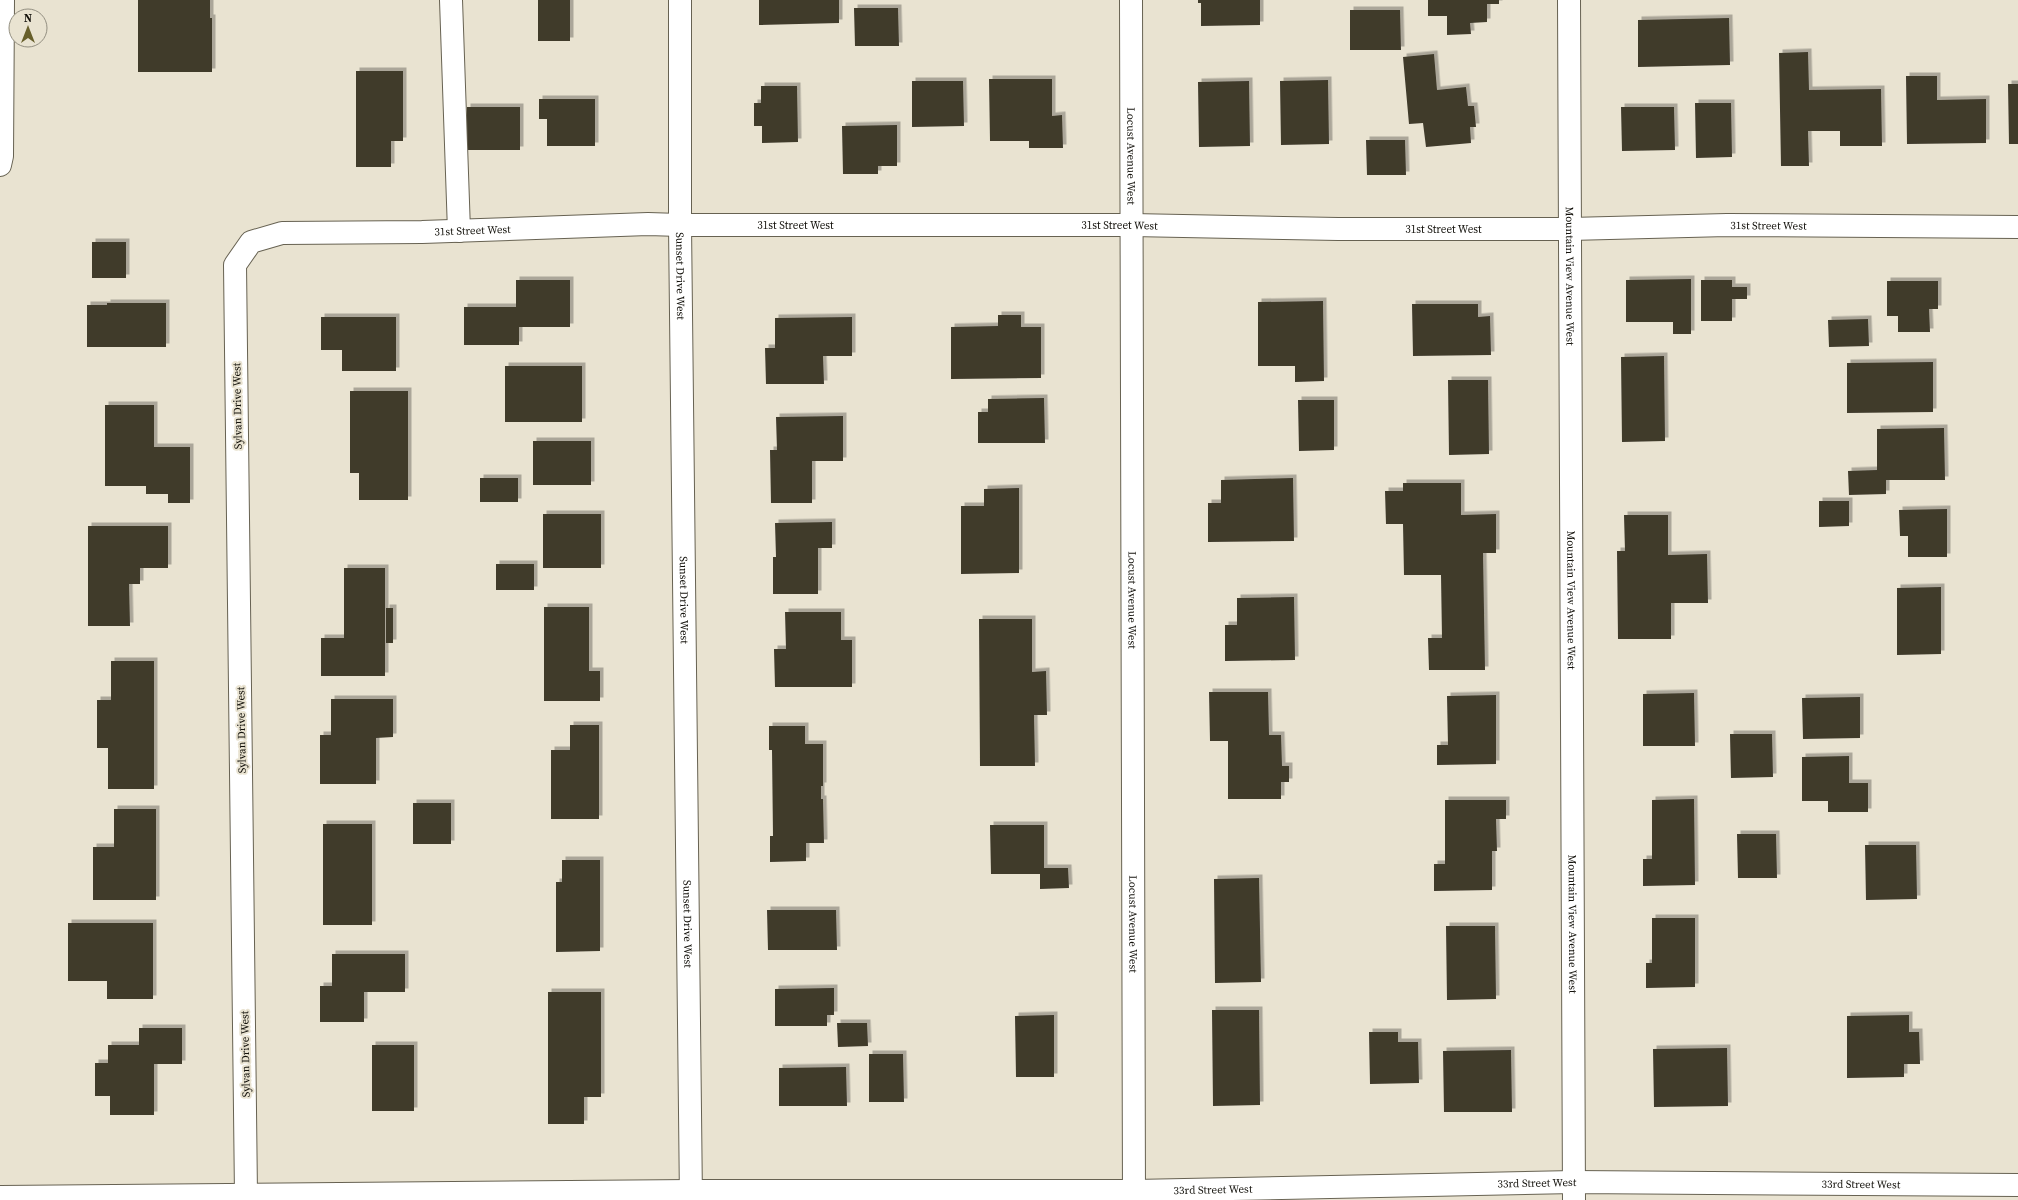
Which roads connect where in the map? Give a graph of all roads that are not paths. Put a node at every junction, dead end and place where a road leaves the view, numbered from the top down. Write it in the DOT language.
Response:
graph roads {
  1 [pos="3,0"];
  2 [pos="451,0"];
  3 [pos="680,0"];
  4 [pos="1131,0"];
  5 [pos="1569,0"];
  6 [pos="0,165"];
  7 [pos="680,225"];
  8 [pos="1132,225"];
  9 [pos="2018,227"];
  10 [pos="1570,229"];
  11 [pos="459,231"];
  12 [pos="235,265"];
  13 [pos="2018,1185"];
  14 [pos="1574,1191"];
  15 [pos="246,1195"];
  16 [pos="691,1195"];
  17 [pos="1134,1195"];
  18 [pos="0,1197"];
  1 -- 6 [label="street"];
  2 -- 11 [label="street"];
  3 -- 7 [label="street, Sunset Drive West"];
  4 -- 8 [label="street, Locust Avenue West"];
  5 -- 10 [label="street, Mountain View Avenue West"];
  7 -- 8 [label="street, 31st Street West"];
  7 -- 11 [label="street, 31st Street West"];
  7 -- 16 [label="street, Sunset Drive West"];
  8 -- 10 [label="street, 31st Street West"];
  8 -- 17 [label="street, Locust Avenue West"];
  9 -- 10 [label="street, 31st Street West"];
  10 -- 14 [label="street, Mountain View Avenue West"];
  11 -- 12 [label="street, 31st Street West"];
  12 -- 15 [label="street, Sylvan Drive West"];
  13 -- 14 [label="street, 33rd Street West"];
  14 -- 17 [label="street, 33rd Street West"];
  15 -- 16 [label="street, 33rd Street West"];
  15 -- 18 [label="street, 33rd Street West"];
  16 -- 17 [label="street, 33rd Street West"];
}
